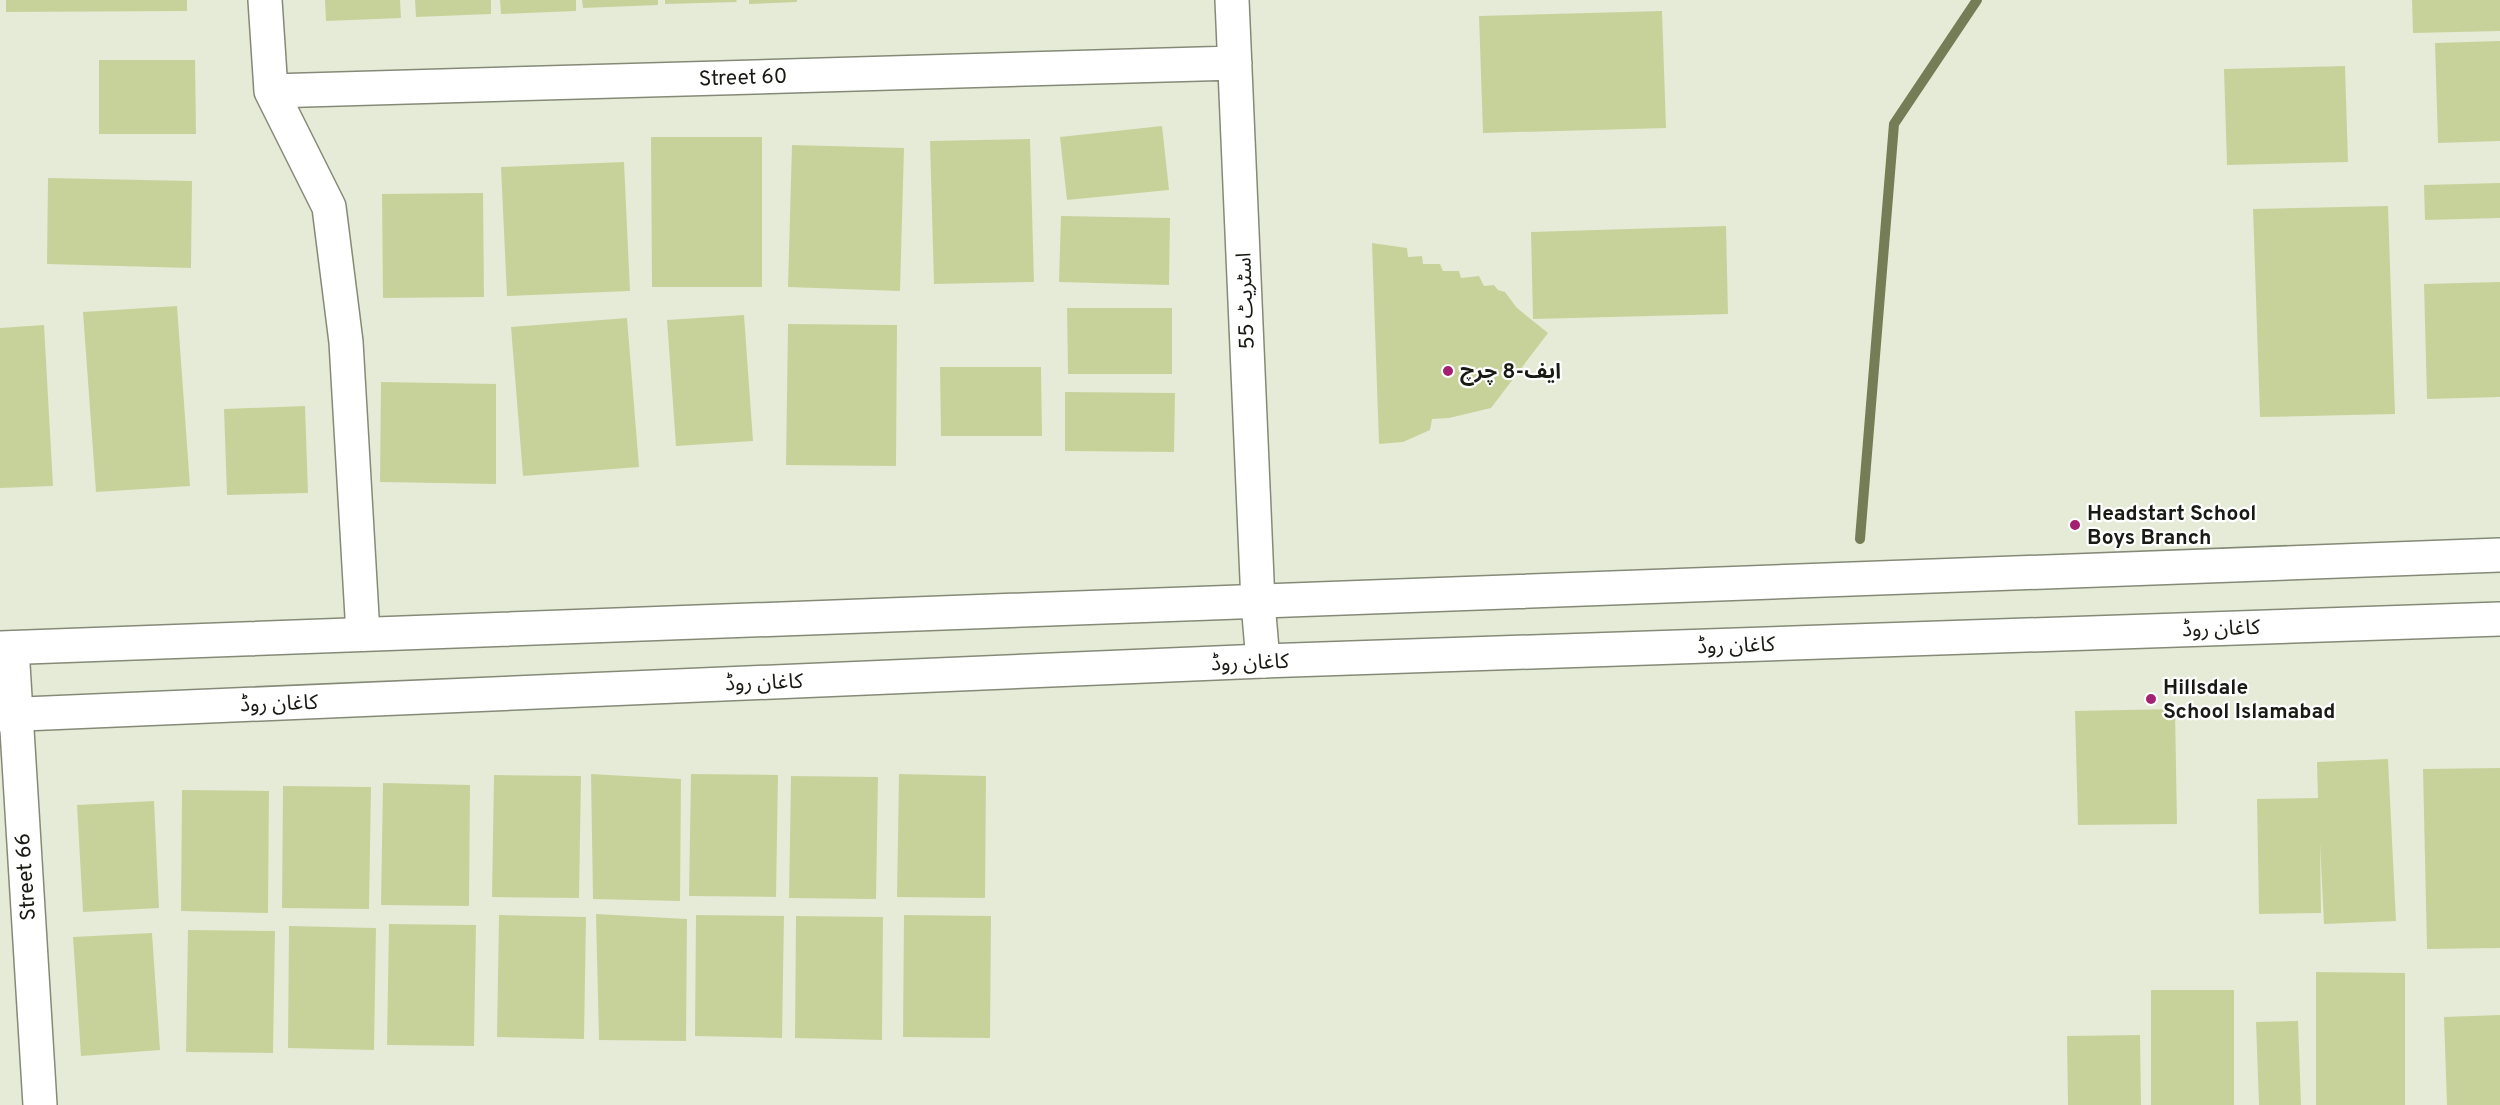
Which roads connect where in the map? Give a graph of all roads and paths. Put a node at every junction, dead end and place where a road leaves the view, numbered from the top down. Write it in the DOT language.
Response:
graph roads {
  1 [pos="265,0"];
  2 [pos="1232,0"];
  3 [pos="1235,63"];
  4 [pos="270,82"];
  5 [pos="2500,555"];
  6 [pos="1258,603"];
  7 [pos="2500,619"];
  8 [pos="363,634"];
  9 [pos="6,648"];
  10 [pos="1263,661"];
  11 [pos="7,715"];
  12 [pos="40,1105"];
  1 -- 4 [label="street"];
  2 -- 3 [label="street, اسٹریٹ 55"];
  3 -- 4 [label="street, Street 60"];
  3 -- 6 [label="street, اسٹریٹ 55"];
  4 -- 8 [label="street"];
  5 -- 6 [label="street"];
  6 -- 8 [label="street"];
  6 -- 10 [label="street, اسٹریٹ 55"];
  7 -- 10 [label="street, کاغان روڈ"];
  8 -- 9 [label="street"];
  9 -- 11 [label="street, Street 66"];
  10 -- 11 [label="street, کاغان روڈ"];
  11 -- 12 [label="street, Street 66"];
}
